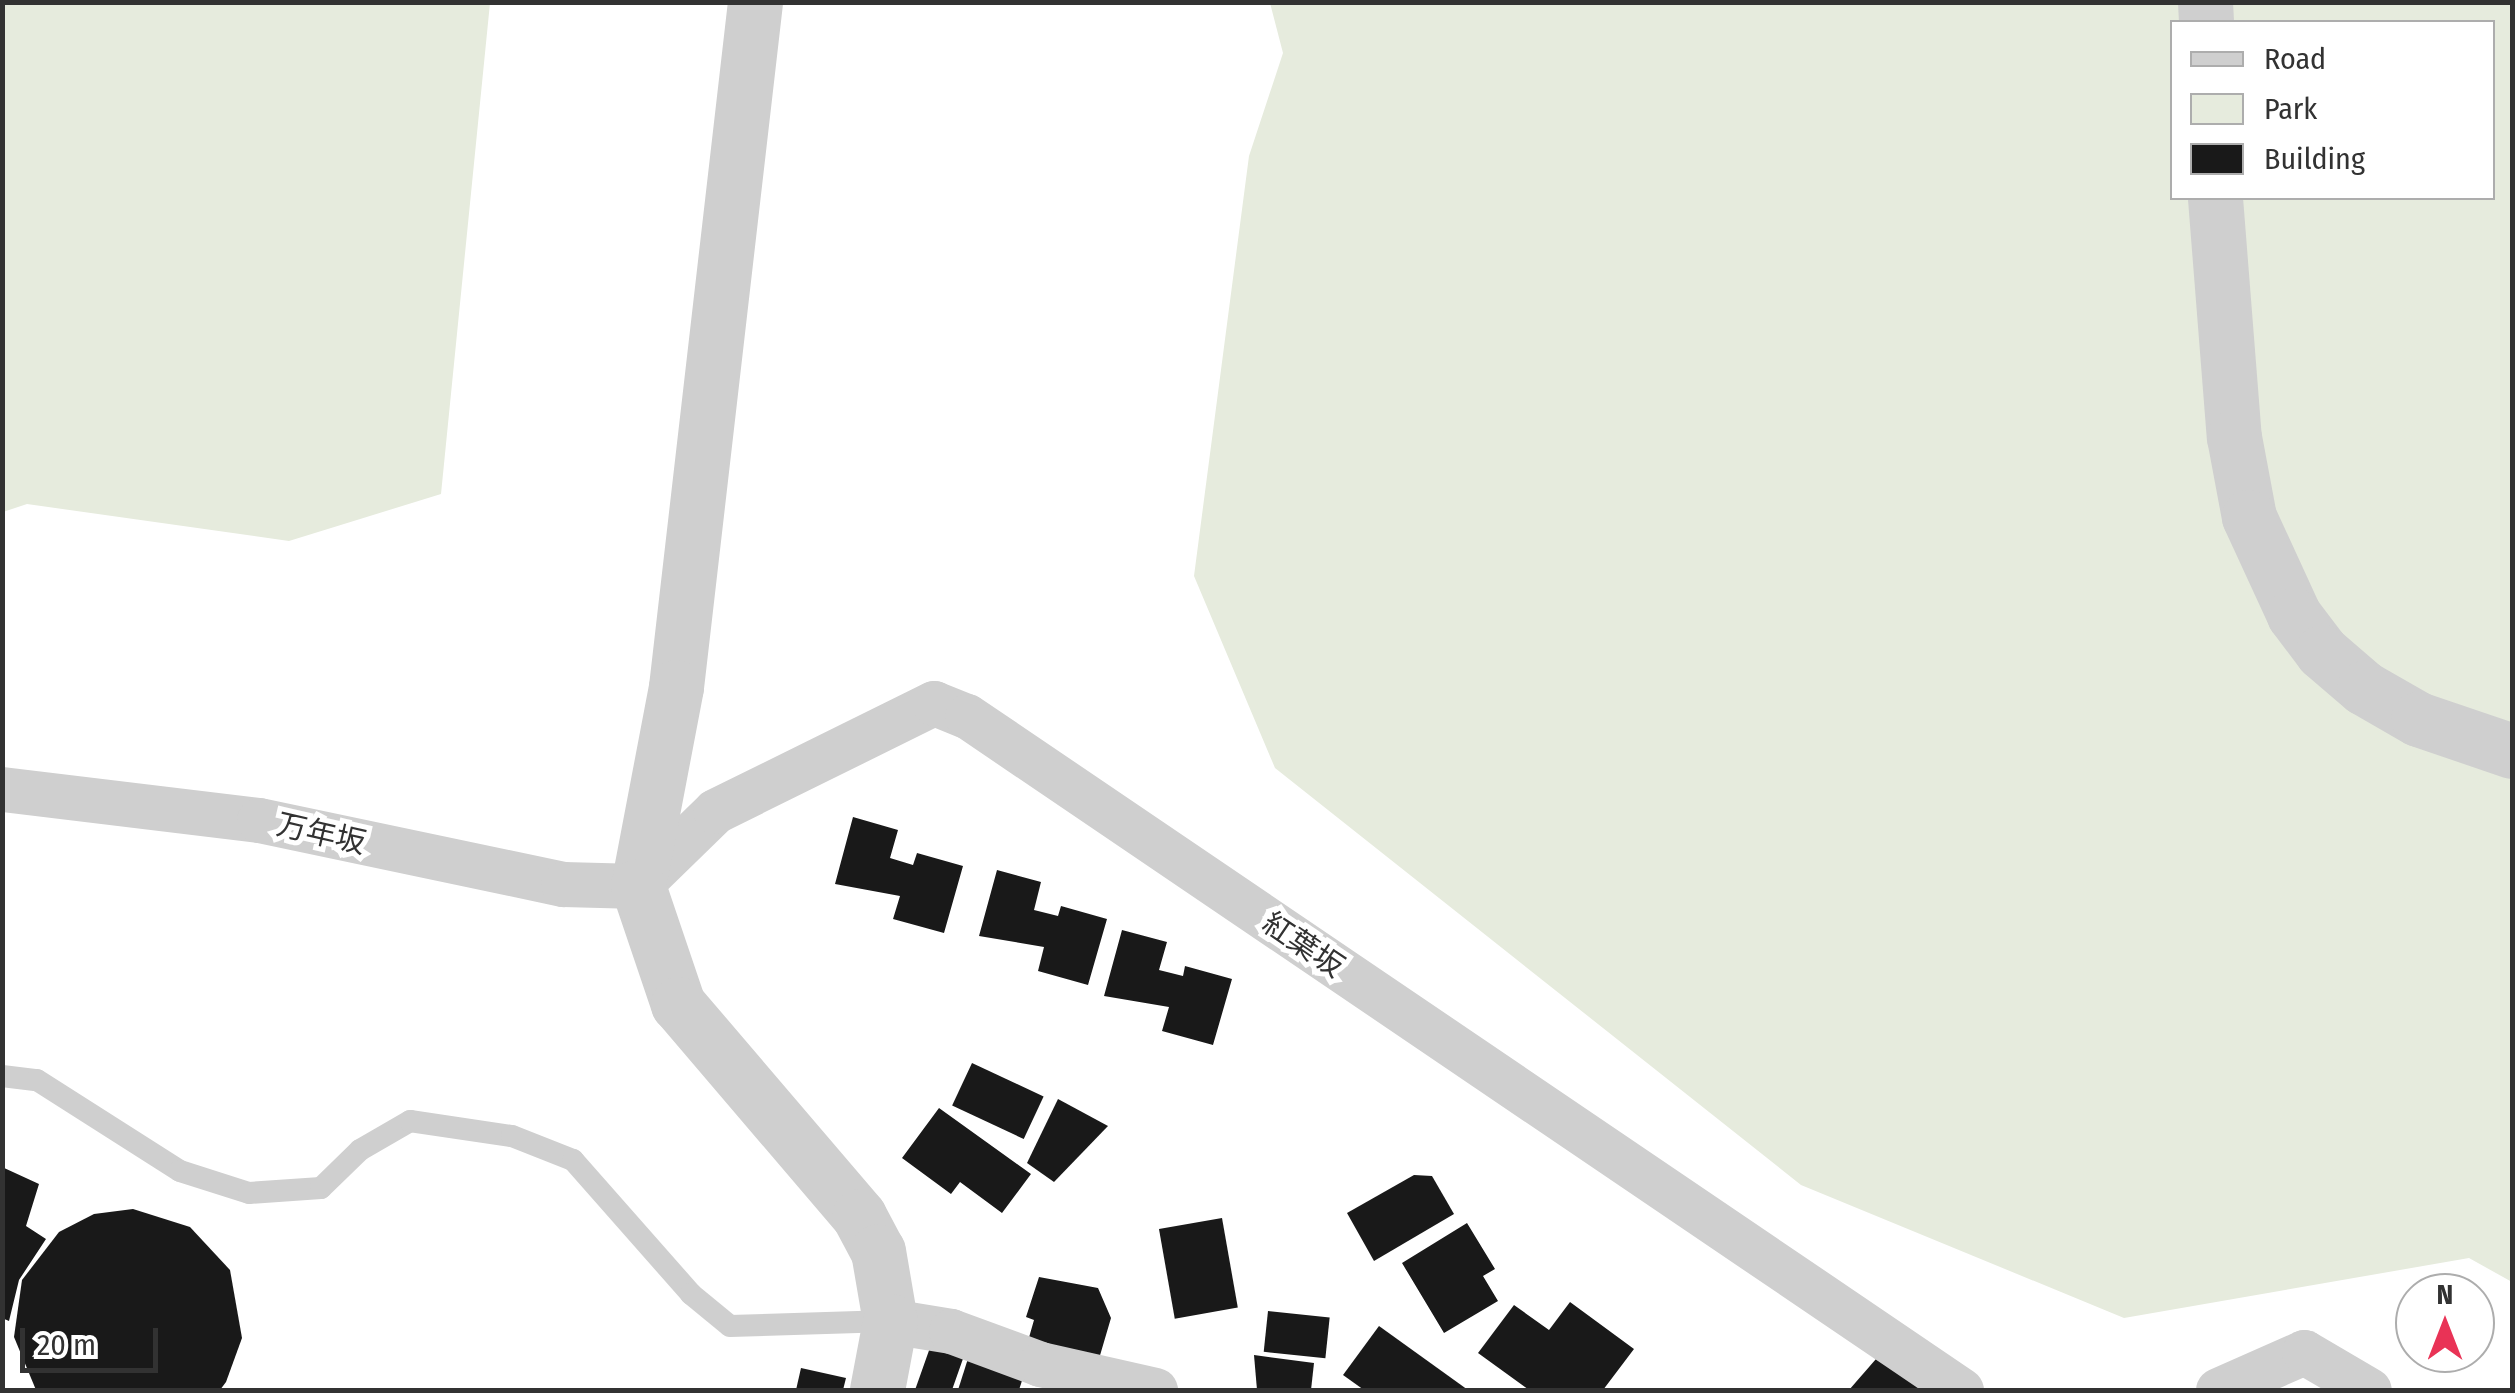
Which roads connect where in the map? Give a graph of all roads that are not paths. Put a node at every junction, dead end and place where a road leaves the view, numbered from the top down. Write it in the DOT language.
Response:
graph roads {
  1 [pos="755,2"];
  2 [pos="2216,200"];
  3 [pos="2512,752"];
  4 [pos="2,788"];
  5 [pos="638,886"];
  6 [pos="2,1076"];
  7 [pos="890,1322"];
  8 [pos="1948,1387"];
  9 [pos="2357,1387"];
  10 [pos="877,1390"];
  11 [pos="1156,1390"];
  12 [pos="2218,1390"];
  1 -- 5 [label="street"];
  2 -- 3 [label="street"];
  4 -- 5 [label="street, 万年坂"];
  5 -- 7 [label="street"];
  5 -- 8 [label="street, 紅葉坂"];
  6 -- 7 [label="lane"];
  7 -- 10 [label="street"];
  7 -- 11 [label="street"];
  9 -- 12 [label="street"];
}
